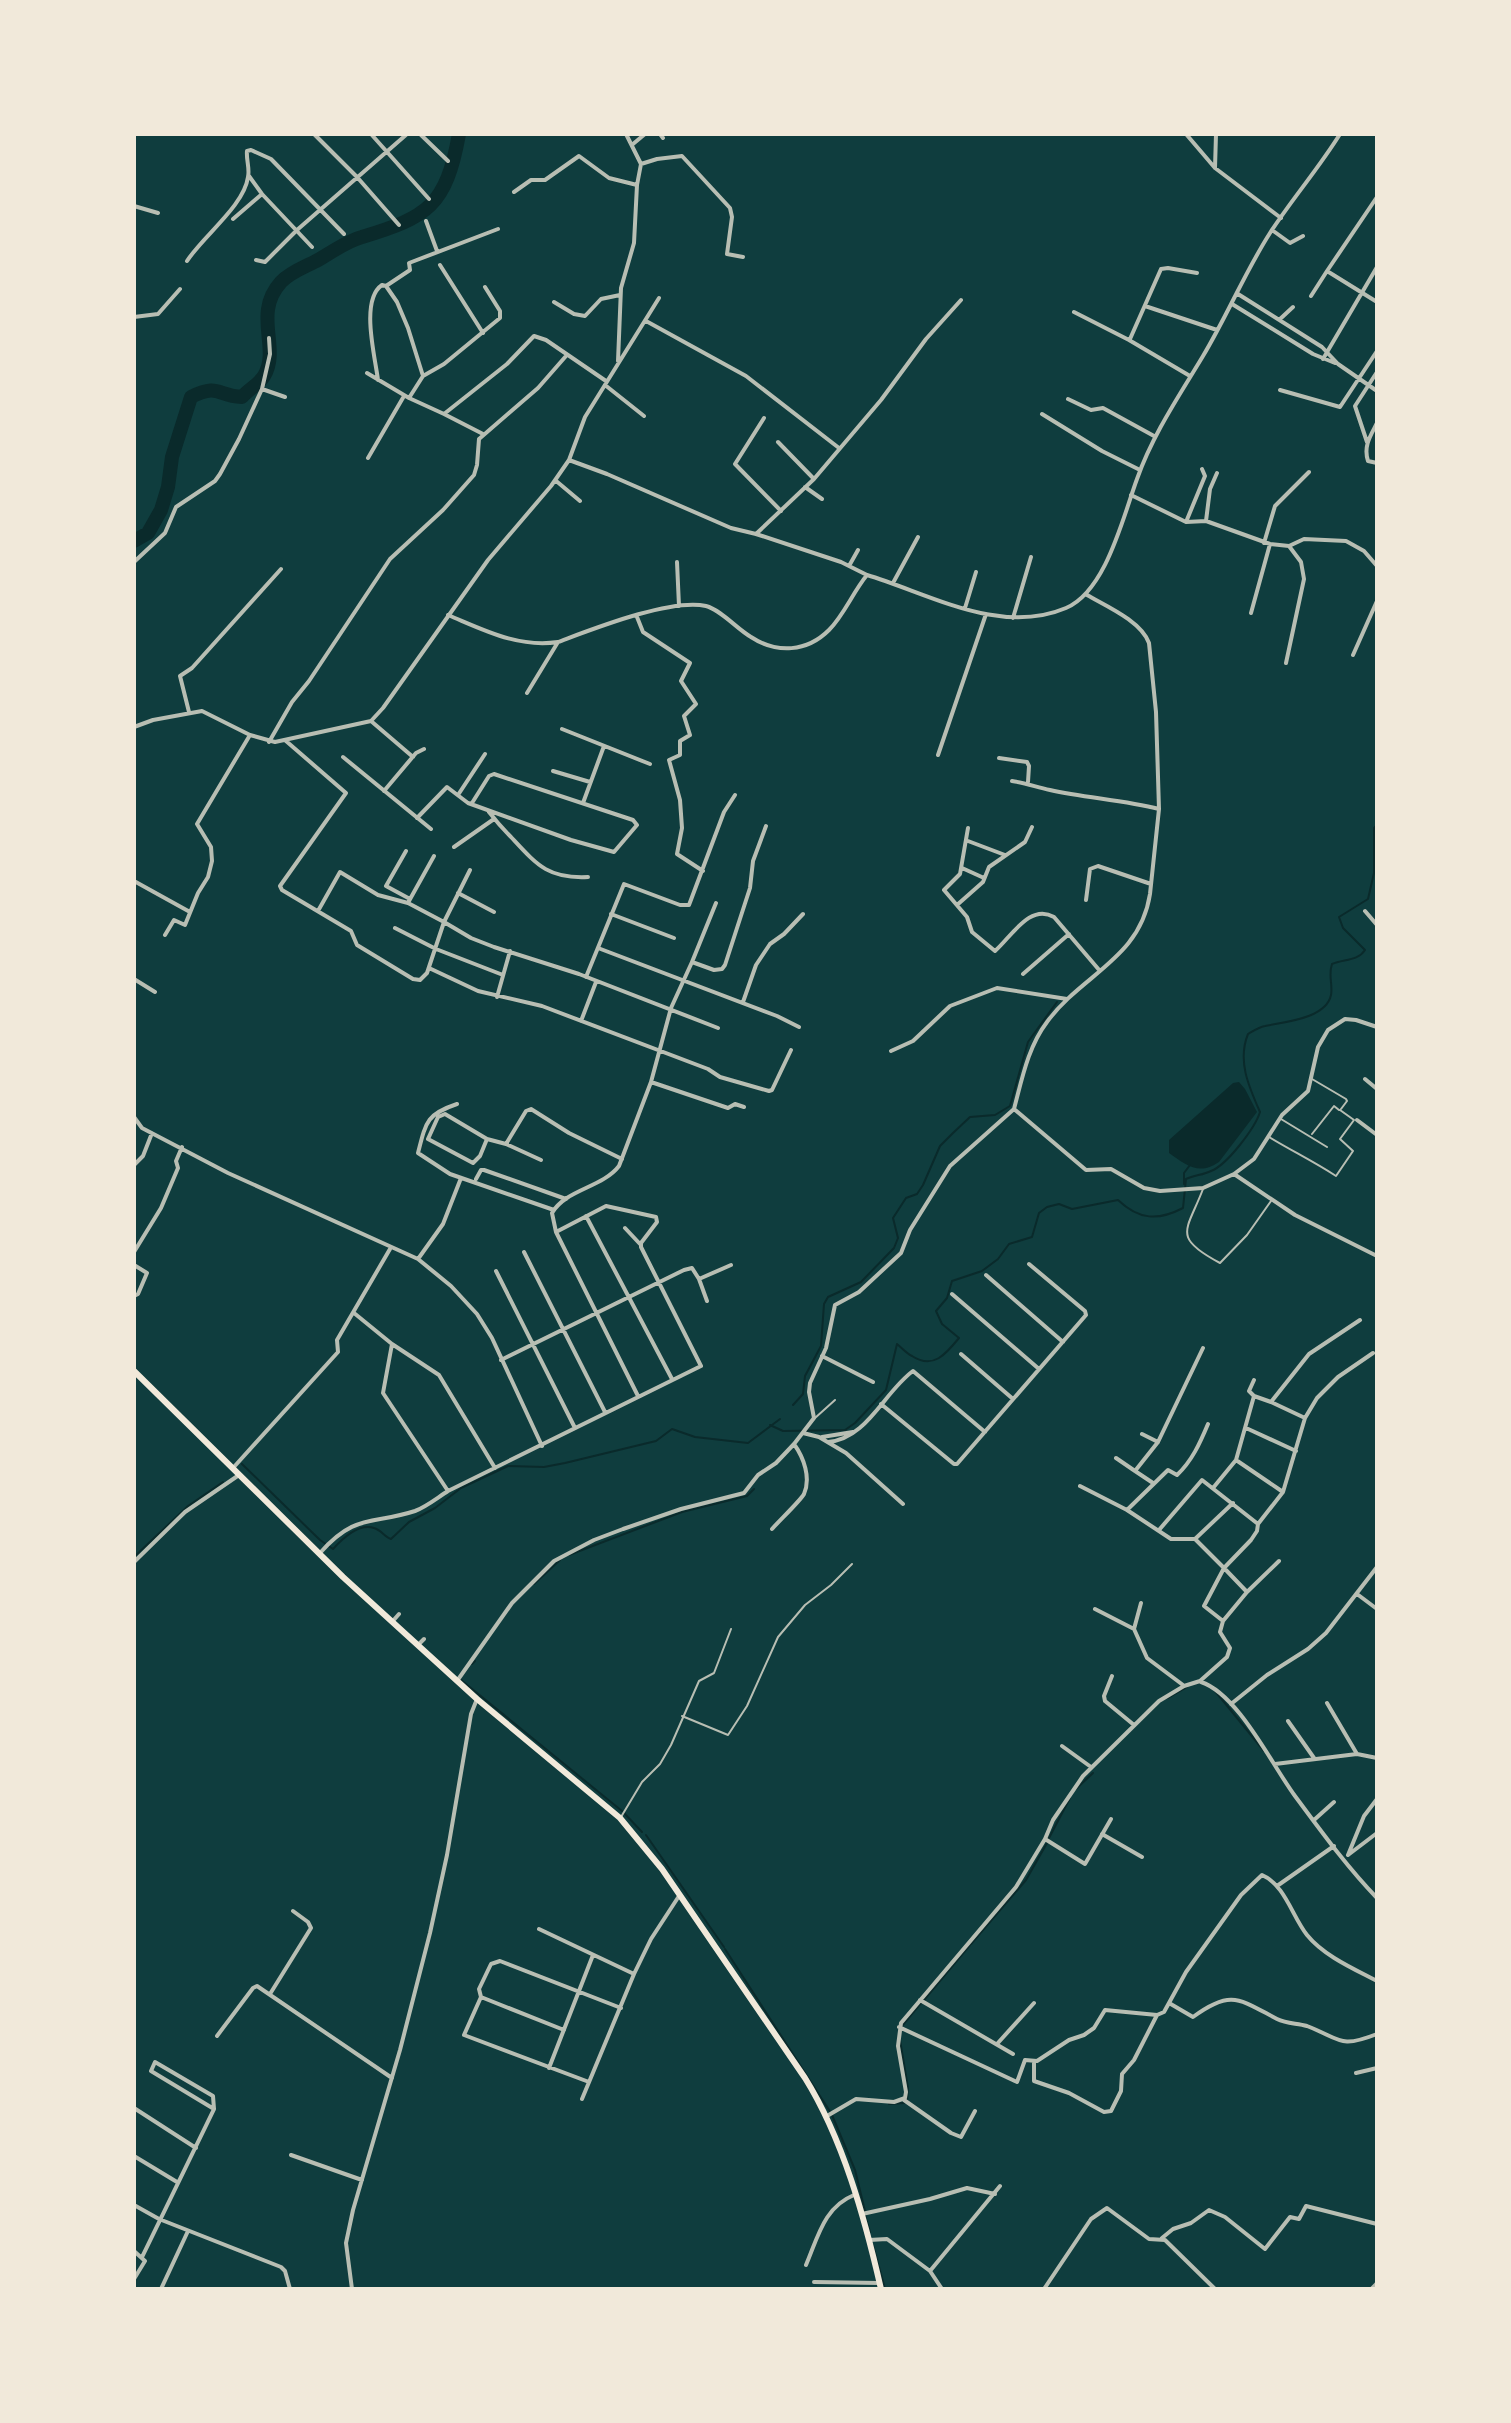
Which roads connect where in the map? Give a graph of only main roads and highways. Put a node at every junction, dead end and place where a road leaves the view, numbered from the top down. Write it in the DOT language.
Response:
graph roads {
  1 [pos="134,1371"];
  2 [pos="880,2286"];
  1 -- 2 [label="highway"];
}
